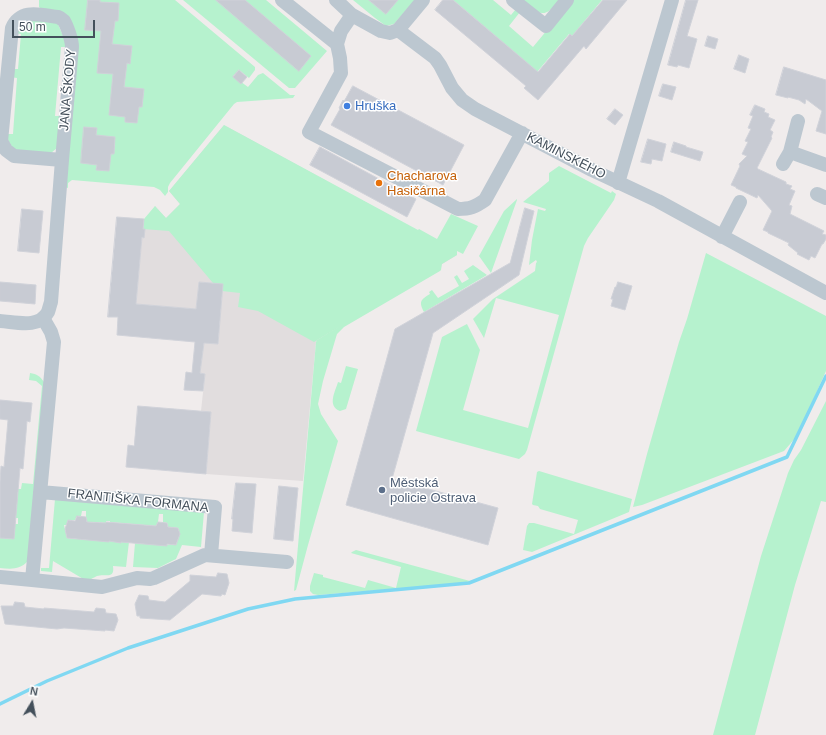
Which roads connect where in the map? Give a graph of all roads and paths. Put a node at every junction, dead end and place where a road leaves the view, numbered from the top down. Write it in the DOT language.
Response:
graph roads {
  1 [pos="282,0"];
  2 [pos="336,0"];
  3 [pos="423,0"];
  4 [pos="513,0"];
  5 [pos="567,0"];
  6 [pos="672,0"];
  7 [pos="352,15"];
  8 [pos="398,30"];
  9 [pos="337,44"];
  10 [pos="798,120"];
  11 [pos="522,134"];
  12 [pos="790,152"];
  13 [pos="62,160"];
  14 [pos="783,164"];
  15 [pos="826,165"];
  16 [pos="618,182"];
  17 [pos="740,202"];
  18 [pos="722,237"];
  19 [pos="826,292"];
  20 [pos="43,318"];
  21 [pos="0,321"];
  22 [pos="40,492"];
  23 [pos="211,555"];
  24 [pos="287,562"];
  25 [pos="0,576"];
  26 [pos="32,580"];
  1 -- 9 [label="street"];
  2 -- 7 [label="street"];
  3 -- 8 [label="street"];
  4 -- 5 [label="street"];
  6 -- 16 [label="street, KAMINSKÉHO"];
  7 -- 8 [label="street"];
  7 -- 9 [label="street"];
  8 -- 11 [label="street"];
  9 -- 11 [label="street, KAMINSKÉHO"];
  10 -- 12 [label="street"];
  11 -- 16 [label="street, KAMINSKÉHO"];
  12 -- 14 [label="street"];
  12 -- 15 [label="street"];
  13 -- 13 [label="street, JANA ŠKODY"];
  13 -- 20 [label="street, JANA ŠKODY"];
  16 -- 18 [label="street, KAMINSKÉHO"];
  17 -- 18 [label="street"];
  18 -- 19 [label="street, KAMINSKÉHO"];
  20 -- 21 [label="street"];
  20 -- 22 [label="street"];
  22 -- 23 [label="street, FRANTIŠKA FORMANA"];
  22 -- 26 [label="street"];
  23 -- 24 [label="street"];
  23 -- 26 [label="street"];
  25 -- 26 [label="street"];
}
